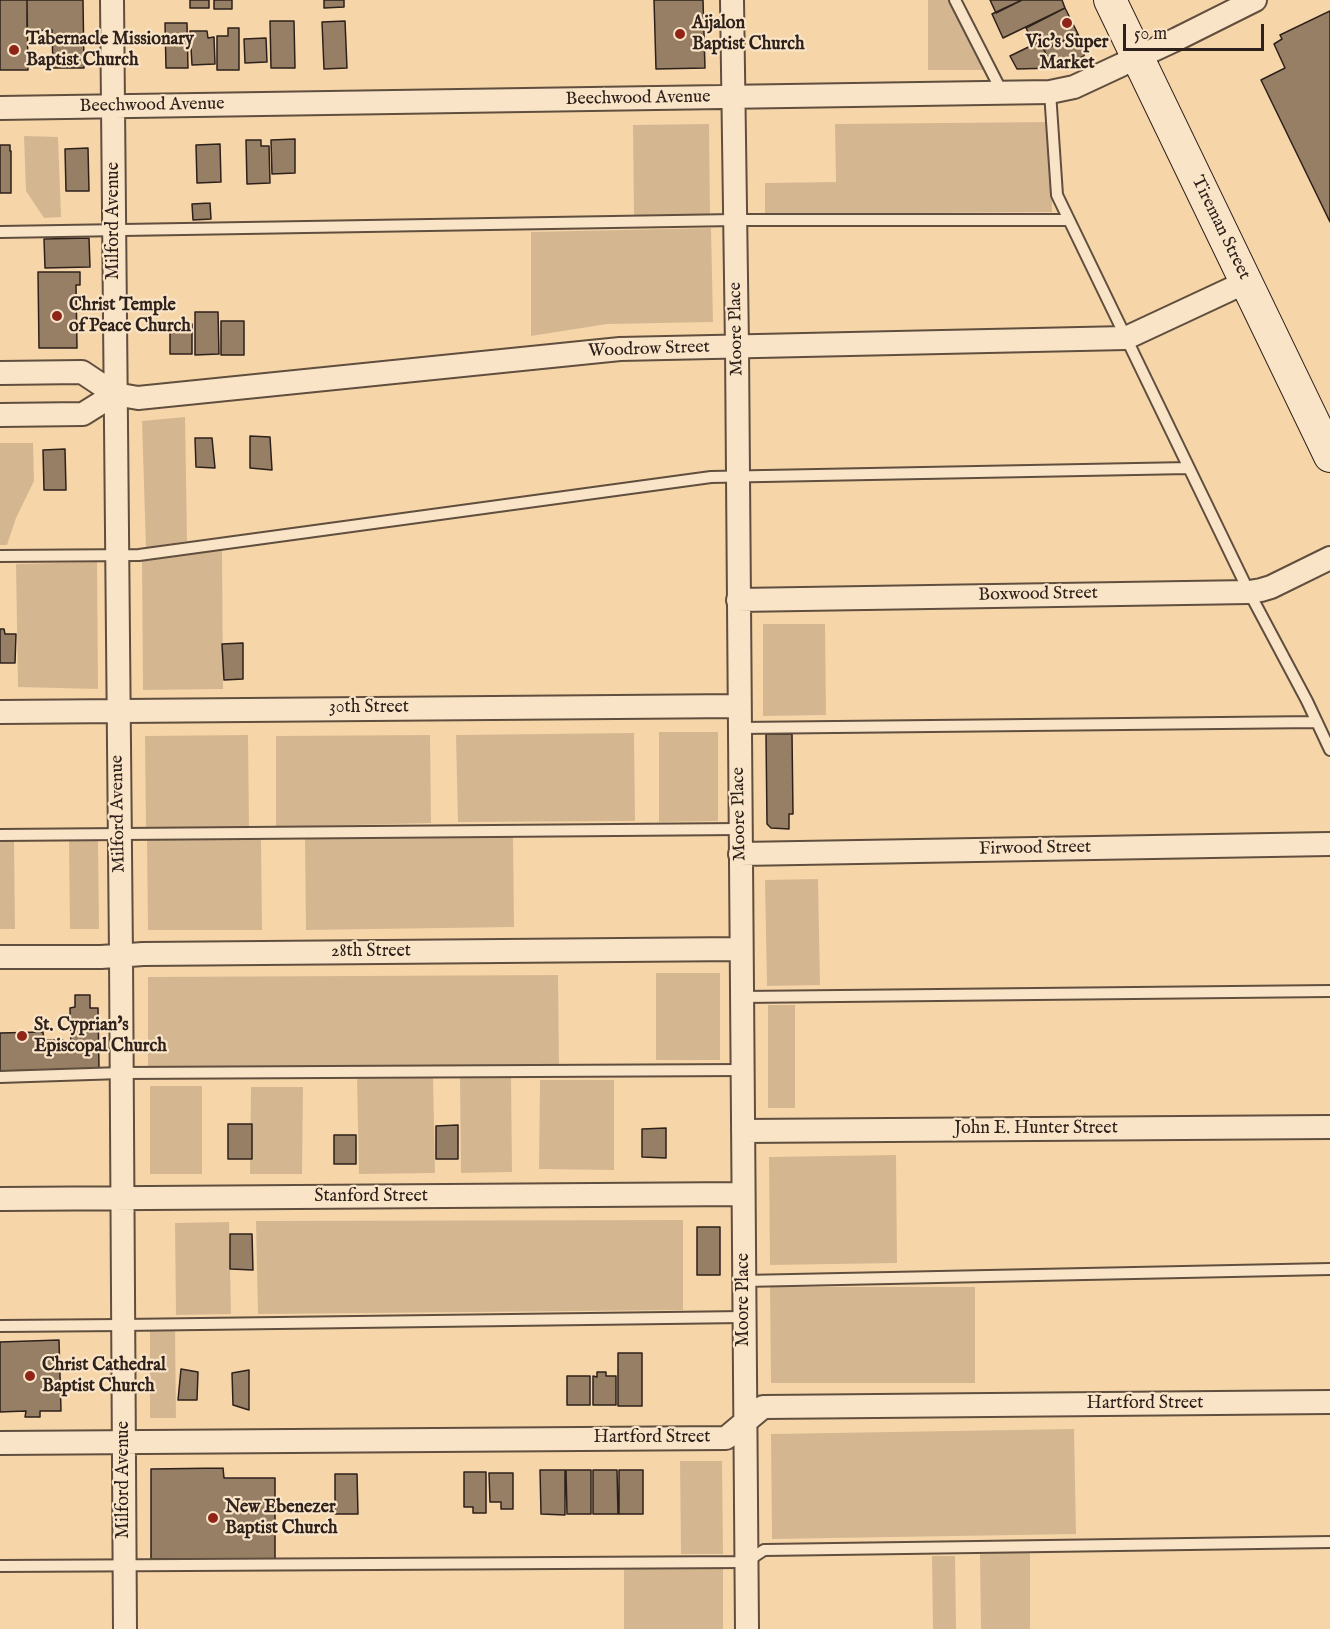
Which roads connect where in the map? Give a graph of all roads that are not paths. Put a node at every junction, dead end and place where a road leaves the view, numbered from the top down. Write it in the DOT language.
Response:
graph roads {
  1 [pos="112,0"];
  2 [pos="732,0"];
  3 [pos="955,0"];
  4 [pos="1110,0"];
  5 [pos="1255,0"];
  6 [pos="1138,57"];
  7 [pos="1002,92"];
  8 [pos="1050,92"];
  9 [pos="734,97"];
  10 [pos="113,107"];
  11 [pos="0,108"];
  12 [pos="735,220"];
  13 [pos="1068,220"];
  14 [pos="114,229"];
  15 [pos="0,232"];
  16 [pos="1246,282"];
  17 [pos="1126,338"];
  18 [pos="737,347"];
  19 [pos="0,373"];
  20 [pos="115,394"];
  21 [pos="0,415"];
  22 [pos="1330,456"];
  23 [pos="1189,468"];
  24 [pos="737,476"];
  25 [pos="0,556"];
  26 [pos="117,556"];
  27 [pos="1330,558"];
  28 [pos="1249,592"];
  29 [pos="738,600"];
  30 [pos="118,710"];
  31 [pos="0,712"];
  32 [pos="739,717"];
  33 [pos="1317,722"];
  34 [pos="1330,750"];
  35 [pos="740,829"];
  36 [pos="119,834"];
  37 [pos="0,836"];
  38 [pos="1330,844"];
  39 [pos="740,854"];
  40 [pos="741,949"];
  41 [pos="121,955"];
  42 [pos="0,957"];
  43 [pos="1330,991"];
  44 [pos="742,997"];
  45 [pos="742,1070"];
  46 [pos="121,1073"];
  47 [pos="0,1077"];
  48 [pos="1330,1127"];
  49 [pos="743,1131"];
  50 [pos="743,1194"];
  51 [pos="122,1198"];
  52 [pos="0,1199"];
  53 [pos="1330,1269"];
  54 [pos="744,1281"];
  55 [pos="744,1317"];
  56 [pos="123,1325"];
  57 [pos="0,1326"];
  58 [pos="1330,1402"];
  59 [pos="745,1423"];
  60 [pos="124,1442"];
  61 [pos="0,1443"];
  62 [pos="1330,1542"];
  63 [pos="746,1562"];
  64 [pos="124,1565"];
  65 [pos="0,1566"];
  66 [pos="125,1629"];
  67 [pos="747,1629"];
  1 -- 10 [label="street, Milford Avenue"];
  2 -- 9 [label="street, Moore Place"];
  3 -- 7 [label="lane"];
  4 -- 6 [label="street, Tireman Street"];
  5 -- 6 [label="street, Beechwood Avenue"];
  6 -- 8 [label="street, Beechwood Avenue"];
  6 -- 16 [label="street, Tireman Street"];
  7 -- 8 [label="street, Beechwood Avenue"];
  7 -- 9 [label="street, Beechwood Avenue"];
  8 -- 13 [label="lane"];
  9 -- 10 [label="street, Beechwood Avenue"];
  9 -- 12 [label="street, Moore Place"];
  10 -- 11 [label="street, Beechwood Avenue"];
  10 -- 14 [label="street, Milford Avenue"];
  12 -- 13 [label="lane"];
  12 -- 14 [label="lane"];
  12 -- 18 [label="street, Moore Place"];
  13 -- 17 [label="lane"];
  14 -- 15 [label="lane"];
  14 -- 20 [label="street, Milford Avenue"];
  16 -- 17 [label="street, Woodrow Street"];
  16 -- 22 [label="street, Tireman Street"];
  17 -- 18 [label="street, Woodrow Street"];
  17 -- 23 [label="lane"];
  18 -- 20 [label="street, Woodrow Street"];
  18 -- 24 [label="street, Moore Place"];
  19 -- 20 [label="street, Woodrow Street"];
  20 -- 21 [label="street"];
  20 -- 26 [label="street, Milford Avenue"];
  23 -- 24 [label="lane"];
  23 -- 28 [label="lane"];
  24 -- 26 [label="lane"];
  24 -- 29 [label="street, Moore Place"];
  25 -- 26 [label="lane"];
  26 -- 30 [label="street, Milford Avenue"];
  27 -- 28 [label="street, Boxwood Street"];
  28 -- 29 [label="street, Boxwood Street"];
  28 -- 33 [label="lane"];
  29 -- 32 [label="street, Moore Place"];
  30 -- 31 [label="street, 30th Street"];
  30 -- 32 [label="street, 30th Street"];
  30 -- 36 [label="street, Milford Avenue"];
  32 -- 33 [label="lane"];
  32 -- 35 [label="street, Moore Place"];
  33 -- 34 [label="lane"];
  35 -- 36 [label="lane"];
  35 -- 39 [label="street, Moore Place"];
  36 -- 37 [label="lane"];
  36 -- 41 [label="street, Milford Avenue"];
  38 -- 39 [label="street, Firwood Street"];
  39 -- 40 [label="street, Moore Place"];
  40 -- 41 [label="street, 28th Street"];
  40 -- 44 [label="street, Moore Place"];
  41 -- 42 [label="street, 28th Street"];
  41 -- 46 [label="street, Milford Avenue"];
  43 -- 44 [label="lane"];
  44 -- 45 [label="street, Moore Place"];
  45 -- 46 [label="lane"];
  45 -- 49 [label="street, Moore Place"];
  46 -- 47 [label="lane"];
  46 -- 51 [label="street, Milford Avenue"];
  48 -- 49 [label="street, John E. Hunter Street"];
  49 -- 50 [label="street, Moore Place"];
  50 -- 51 [label="street, Stanford Street"];
  50 -- 54 [label="street, Moore Place"];
  51 -- 52 [label="street, Stanford Street"];
  51 -- 56 [label="street, Milford Avenue"];
  53 -- 54 [label="lane"];
  54 -- 55 [label="street, Moore Place"];
  55 -- 56 [label="lane"];
  55 -- 59 [label="street, Moore Place"];
  56 -- 57 [label="lane"];
  56 -- 60 [label="street, Milford Avenue"];
  58 -- 59 [label="street, Hartford Street"];
  59 -- 60 [label="street, Hartford Street"];
  59 -- 63 [label="street, Moore Place"];
  60 -- 61 [label="street, Hartford Street"];
  60 -- 64 [label="street, Milford Avenue"];
  62 -- 63 [label="lane"];
  63 -- 64 [label="lane"];
  63 -- 67 [label="street, Moore Place"];
  64 -- 65 [label="lane"];
  64 -- 66 [label="street, Milford Avenue"];
}
